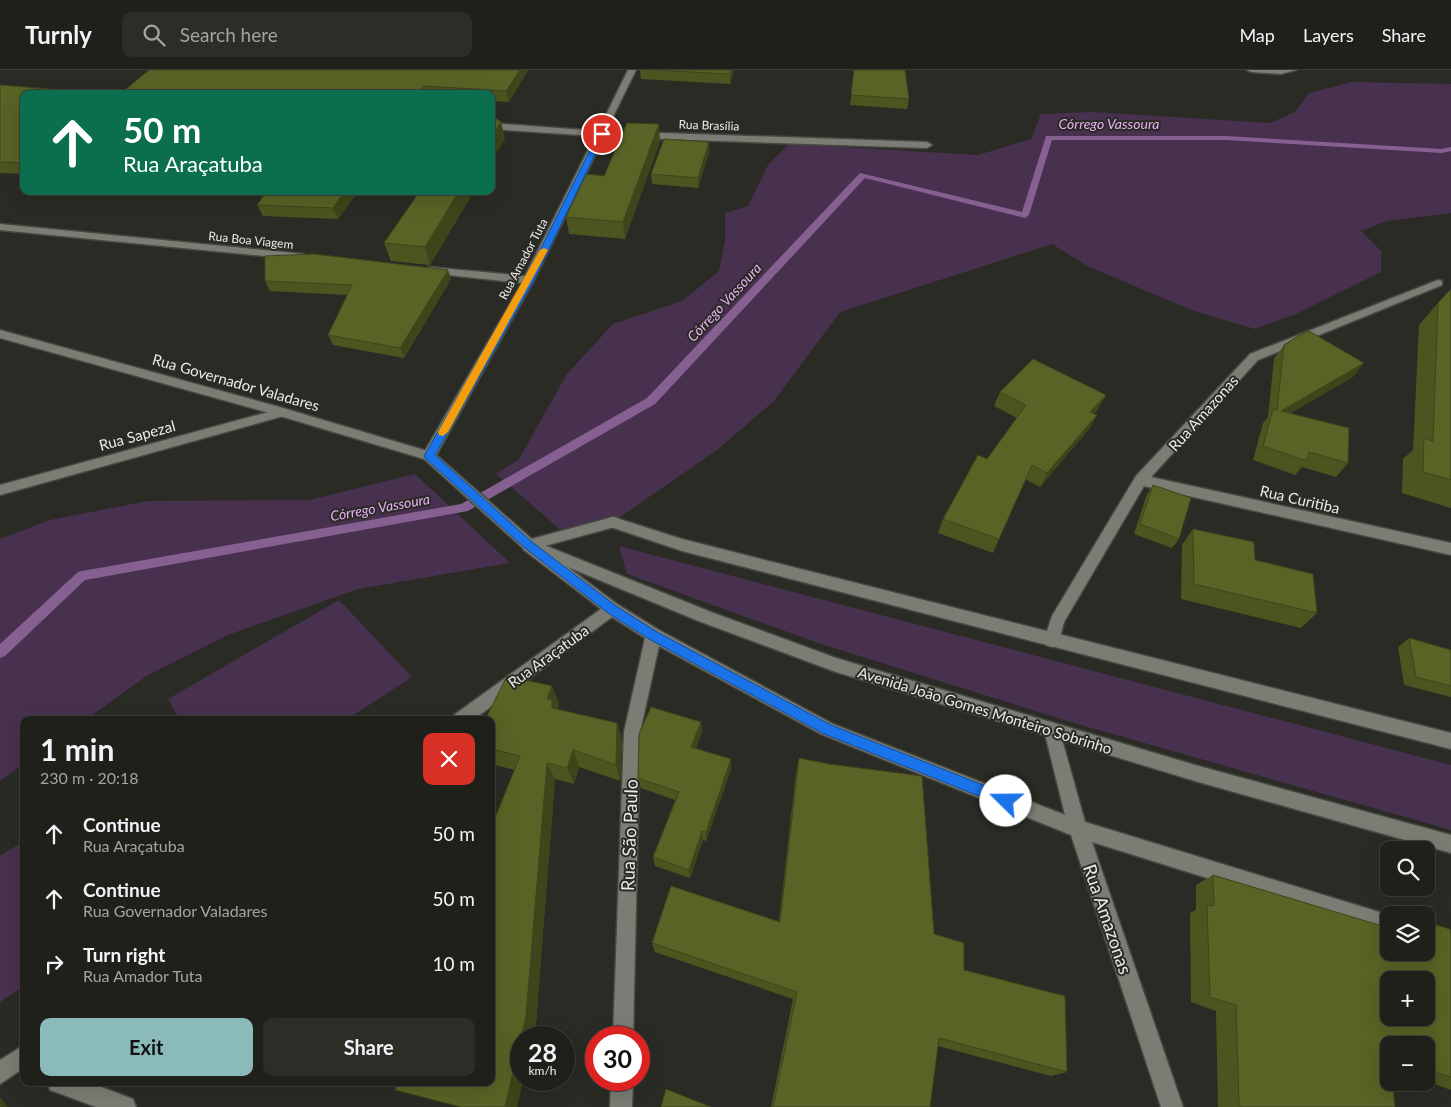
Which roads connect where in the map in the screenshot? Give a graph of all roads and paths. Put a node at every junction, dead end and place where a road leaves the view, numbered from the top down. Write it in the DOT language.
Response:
graph roads {
  1 [pos="632,70"];
  2 [pos="1251,70"];
  3 [pos="1292,70"];
  4 [pos="495,126"];
  5 [pos="602,134"];
  6 [pos="927,145"];
  7 [pos="0,228"];
  8 [pos="314,258"];
  9 [pos="422,269"];
  10 [pos="529,280"];
  11 [pos="1438,283"];
  12 [pos="0,334"];
  13 [pos="283,412"];
  14 [pos="429,456"];
  15 [pos="1141,480"];
  16 [pos="0,490"];
  17 [pos="528,545"];
  18 [pos="1451,549"];
  19 [pos="612,610"];
  20 [pos="653,636"];
  21 [pos="1052,640"];
  22 [pos="466,716"];
  23 [pos="1052,730"];
  24 [pos="1451,741"];
  25 [pos="1078,829"];
  26 [pos="1451,844"];
  27 [pos="1380,922"];
  28 [pos="623,1026"];
  29 [pos="69,1086"];
  30 [pos="622,1091"];
  31 [pos="125,1107"];
  32 [pos="621,1107"];
  33 [pos="1172,1107"];
  1 -- 5 [label="street, Rua Amador Tuta"];
  2 -- 3 [label="street"];
  4 -- 5 [label="street, Rua Brasília"];
  5 -- 6 [label="street, Rua Brasília"];
  5 -- 10 [label="street, Rua Amador Tuta"];
  7 -- 8 [label="street, Rua Boa Viagem"];
  9 -- 10 [label="street"];
  10 -- 14 [label="street, Rua Amador Tuta"];
  11 -- 15 [label="street, Rua Amazonas"];
  12 -- 13 [label="street, Rua Governador Valadares"];
  13 -- 14 [label="street, Rua Governador Valadares"];
  13 -- 16 [label="street, Rua Sapezal"];
  14 -- 17 [label="street, Rua Governador Valadares"];
  15 -- 18 [label="street, Rua Curitiba"];
  15 -- 21 [label="street, Rua Amazonas"];
  17 -- 19 [label="street"];
  17 -- 21 [label="street"];
  17 -- 23 [label="street, Avenida João Gomes Monteiro Sobrinho"];
  19 -- 20 [label="street"];
  19 -- 22 [label="street, Rua Araçatuba"];
  20 -- 25 [label="street"];
  20 -- 28 [label="street, Rua São Paulo"];
  21 -- 24 [label="street"];
  23 -- 25 [label="street, Rua Amazonas"];
  23 -- 26 [label="street, Avenida João Gomes Monteiro Sobrinho"];
  25 -- 27 [label="street"];
  25 -- 33 [label="street, Rua Amazonas"];
  29 -- 31 [label="street"];
  30 -- 32 [label="street"];
}
